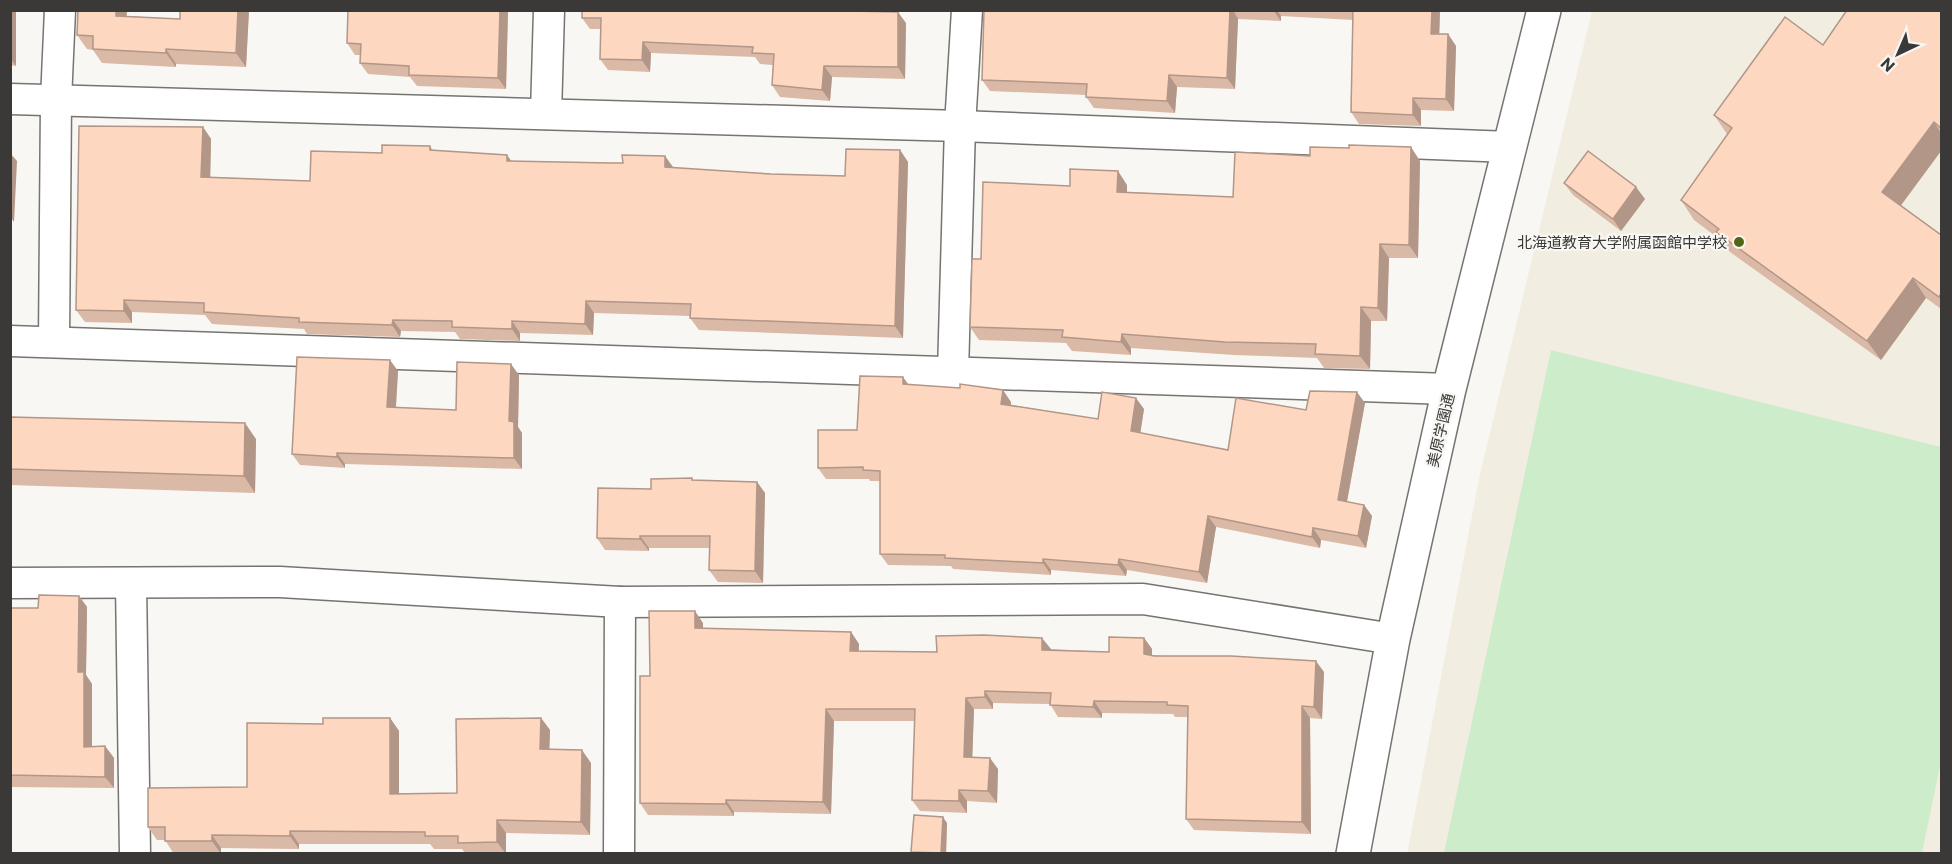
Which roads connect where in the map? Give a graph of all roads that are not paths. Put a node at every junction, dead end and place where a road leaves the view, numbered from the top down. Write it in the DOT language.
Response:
graph roads {
  1 [pos="60,10"];
  2 [pos="549,10"];
  3 [pos="967,10"];
  4 [pos="1544,10"];
  5 [pos="10,99"];
  6 [pos="56,100"];
  7 [pos="546,114"];
  8 [pos="960,126"];
  9 [pos="1510,147"];
  10 [pos="10,341"];
  11 [pos="54,342"];
  12 [pos="953,372"];
  13 [pos="1449,389"];
  14 [pos="10,582"];
  15 [pos="131,583"];
  16 [pos="620,602"];
  17 [pos="1393,639"];
  18 [pos="135,854"];
  19 [pos="619,854"];
  20 [pos="1353,854"];
  1 -- 6 [label="street"];
  2 -- 7 [label="street"];
  3 -- 8 [label="street"];
  4 -- 9 [label="street, 美原学園通"];
  5 -- 6 [label="street"];
  6 -- 7 [label="street"];
  6 -- 11 [label="street"];
  7 -- 8 [label="street"];
  8 -- 9 [label="street"];
  8 -- 12 [label="street"];
  9 -- 13 [label="street, 美原学園通"];
  10 -- 11 [label="street"];
  11 -- 12 [label="street"];
  12 -- 13 [label="street"];
  13 -- 17 [label="street, 美原学園通"];
  14 -- 15 [label="street"];
  15 -- 16 [label="street"];
  15 -- 18 [label="street"];
  16 -- 17 [label="street"];
  16 -- 19 [label="street"];
  17 -- 20 [label="street, 美原学園通"];
}
